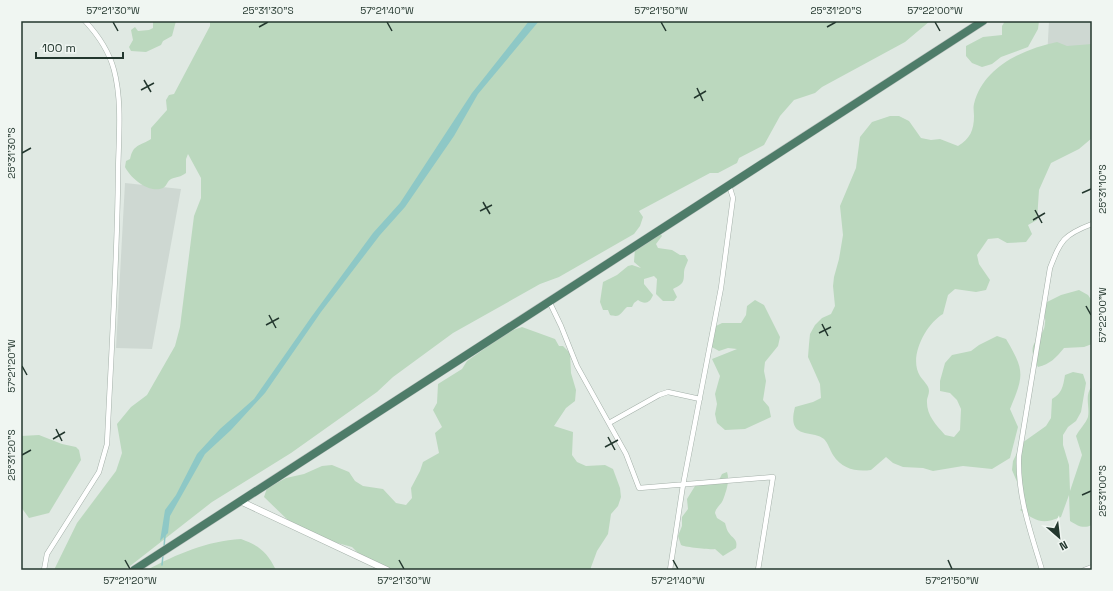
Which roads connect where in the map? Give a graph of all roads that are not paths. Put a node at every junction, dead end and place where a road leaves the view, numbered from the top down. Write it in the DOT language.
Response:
graph roads {
  1 [pos="85,21"];
  2 [pos="983,21"];
  3 [pos="729,185"];
  4 [pos="1092,224"];
  5 [pos="549,302"];
  6 [pos="700,399"];
  7 [pos="609,424"];
  8 [pos="683,485"];
  9 [pos="240,501"];
  10 [pos="1092,567"];
  11 [pos="44,570"];
  12 [pos="134,570"];
  13 [pos="387,570"];
  14 [pos="670,570"];
  15 [pos="758,570"];
  16 [pos="1042,570"];
  17 [pos="1084,570"];
  1 -- 11 [label="street"];
  2 -- 3 [label="highway"];
  3 -- 5 [label="highway"];
  3 -- 6 [label="street"];
  4 -- 16 [label="street"];
  5 -- 7 [label="street"];
  5 -- 9 [label="highway"];
  6 -- 7 [label="street"];
  6 -- 8 [label="street"];
  7 -- 8 [label="street"];
  8 -- 14 [label="street"];
  8 -- 15 [label="street"];
  9 -- 12 [label="highway"];
  9 -- 13 [label="street"];
  10 -- 17 [label="street"];
}
